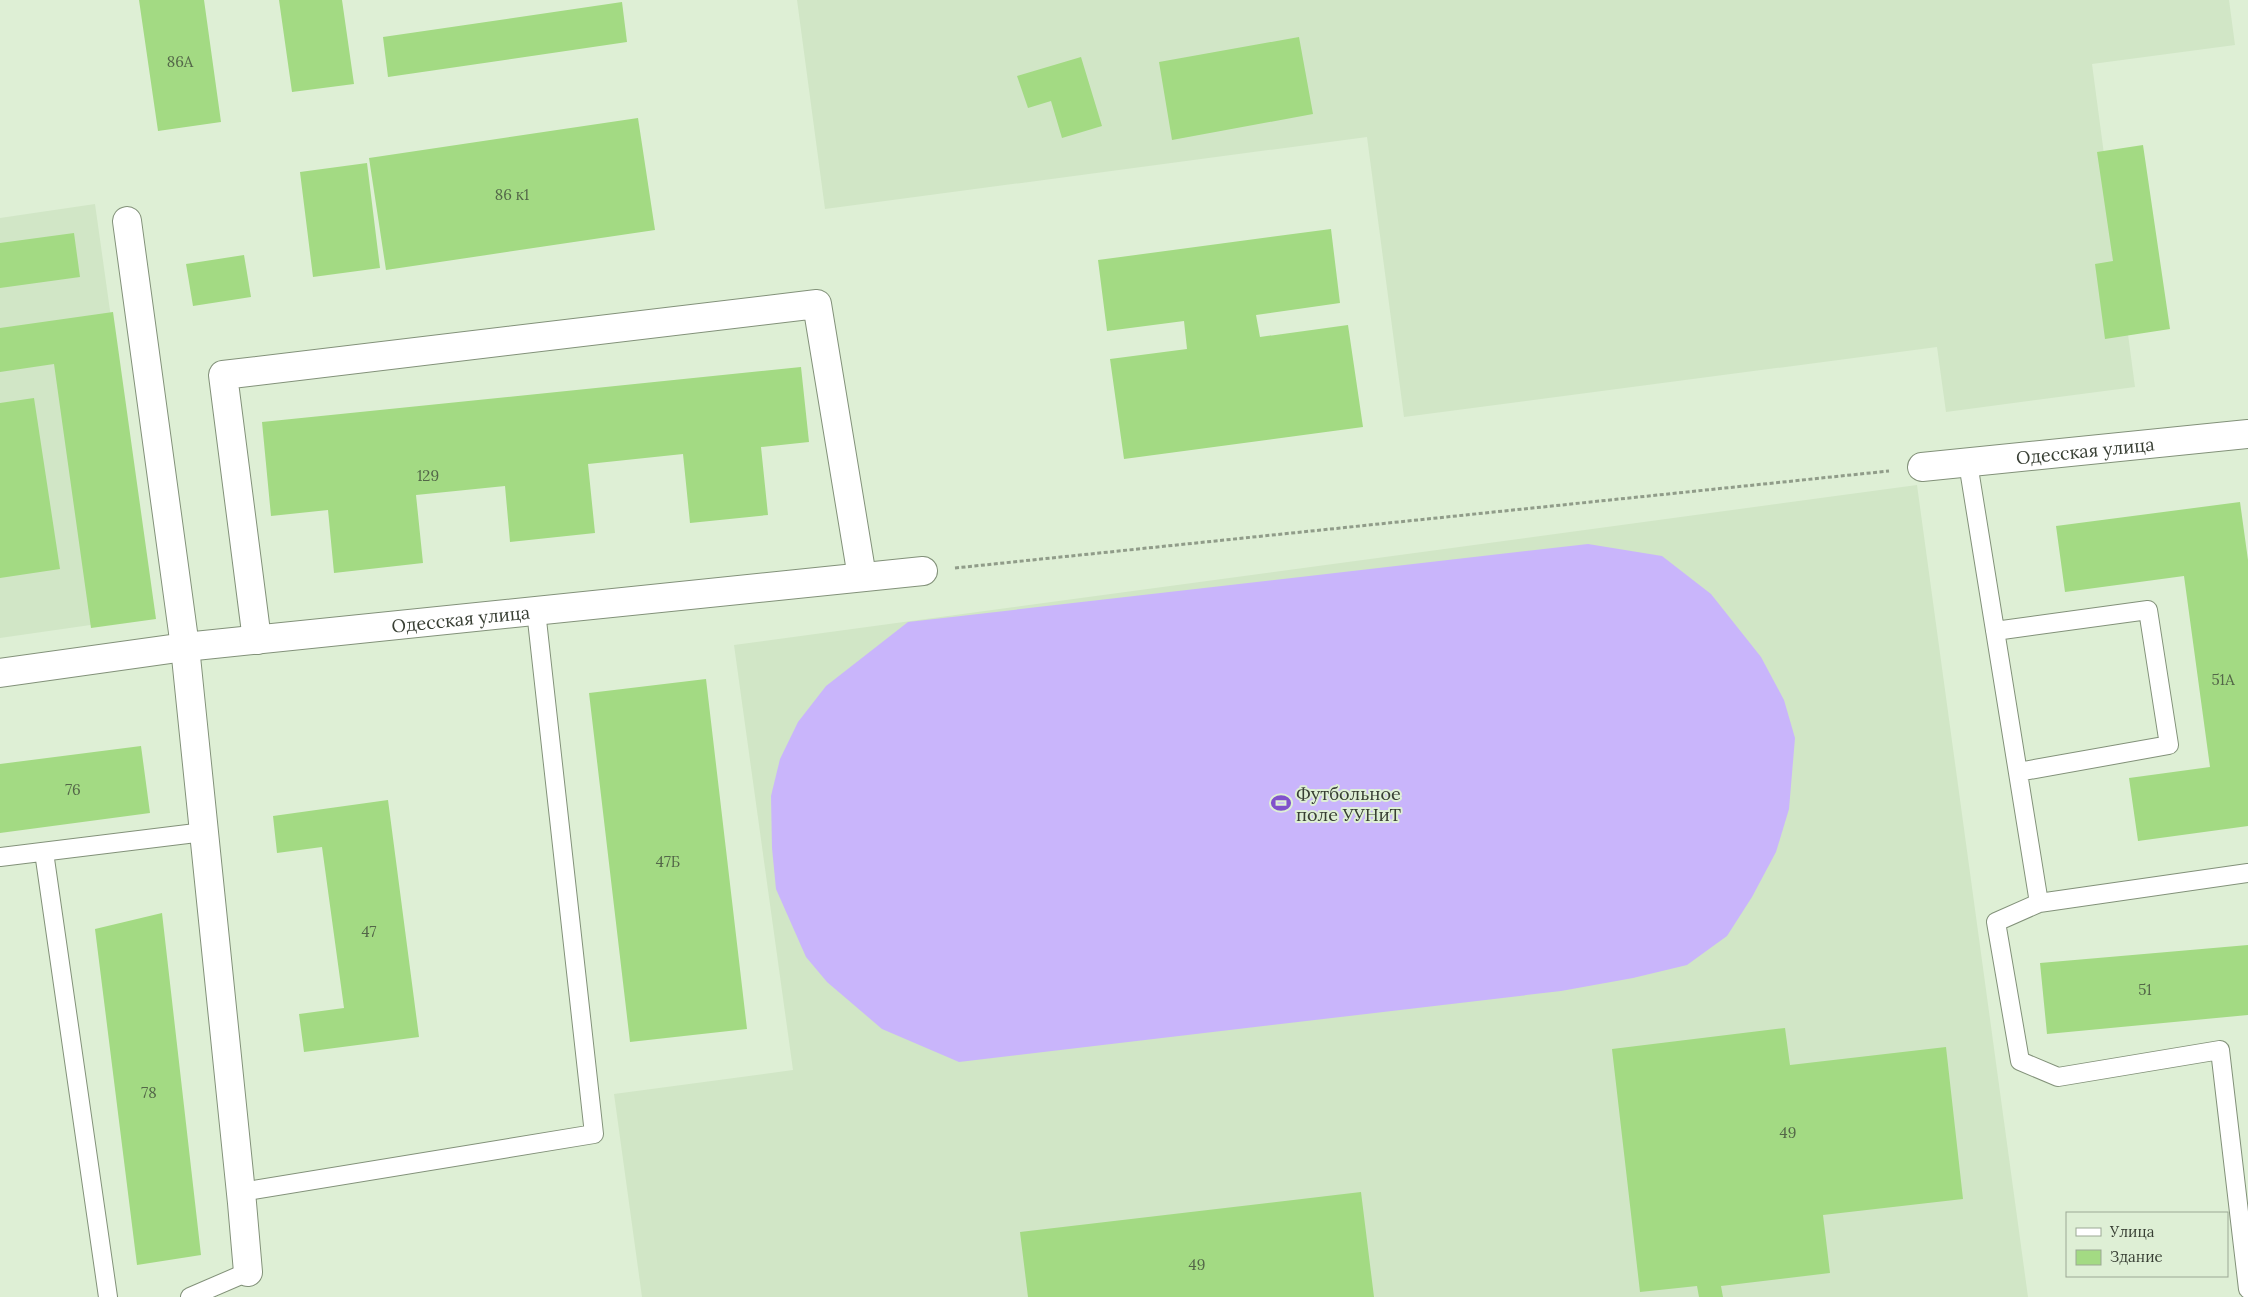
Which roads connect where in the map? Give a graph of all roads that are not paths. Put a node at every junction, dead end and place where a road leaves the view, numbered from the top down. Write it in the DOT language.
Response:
graph roads {
  1 [pos="127,221"];
  2 [pos="2248,434"];
  3 [pos="1968,462"];
  4 [pos="1922,468"];
  5 [pos="923,571"];
  6 [pos="862,577"];
  7 [pos="536,611"];
  8 [pos="1995,631"];
  9 [pos="256,640"];
  10 [pos="185,647"];
  11 [pos="0,673"];
  12 [pos="2018,772"];
  13 [pos="204,832"];
  14 [pos="44,852"];
  15 [pos="0,857"];
  16 [pos="2248,874"];
  17 [pos="2040,903"];
  18 [pos="241,1192"];
  19 [pos="248,1272"];
  20 [pos="2248,1289"];
  21 [pos="108,1297"];
  22 [pos="190,1297"];
  1 -- 10 [label="street"];
  2 -- 3 [label="street, Одесская улица"];
  3 -- 4 [label="street, Одесская улица"];
  3 -- 8 [label="lane"];
  5 -- 6 [label="street, Одесская улица"];
  6 -- 7 [label="street, Одесская улица"];
  6 -- 9 [label="street"];
  7 -- 9 [label="street, Одесская улица"];
  7 -- 18 [label="lane"];
  8 -- 12 [label="lane"];
  8 -- 12 [label="lane"];
  9 -- 10 [label="street, Одесская улица"];
  10 -- 11 [label="street, Одесская улица"];
  10 -- 13 [label="street"];
  12 -- 17 [label="lane"];
  13 -- 14 [label="lane"];
  13 -- 18 [label="street"];
  14 -- 15 [label="lane"];
  14 -- 21 [label="lane"];
  16 -- 17 [label="lane"];
  17 -- 20 [label="lane"];
  18 -- 19 [label="street"];
  19 -- 22 [label="lane"];
}
